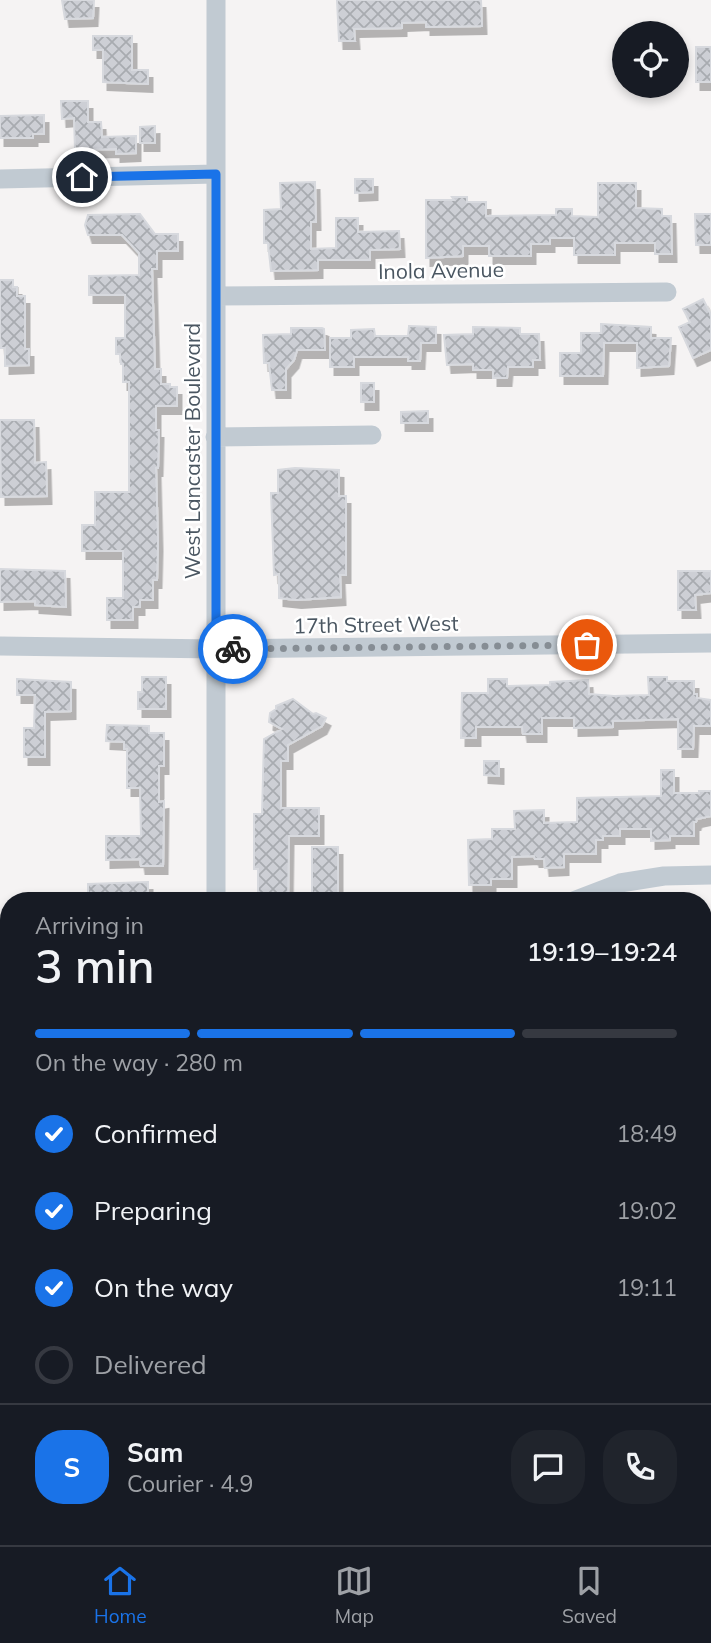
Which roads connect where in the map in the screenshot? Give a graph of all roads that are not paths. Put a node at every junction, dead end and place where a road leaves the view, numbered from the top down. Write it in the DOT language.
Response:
graph roads {
  1 [pos="216,0"];
  2 [pos="216,174"];
  3 [pos="0,179"];
  4 [pos="667,292"];
  5 [pos="216,296"];
  6 [pos="372,435"];
  7 [pos="215,437"];
  8 [pos="711,643"];
  9 [pos="0,646"];
  10 [pos="216,649"];
  11 [pos="711,875"];
  12 [pos="216,892"];
  13 [pos="596,892"];
  1 -- 2 [label="street, West Lancaster Boulevard"];
  2 -- 3 [label="street"];
  2 -- 5 [label="street, West Lancaster Boulevard"];
  4 -- 5 [label="street, Inola Avenue"];
  5 -- 7 [label="street, West Lancaster Boulevard"];
  6 -- 7 [label="street"];
  7 -- 10 [label="street, West Lancaster Boulevard"];
  8 -- 10 [label="street, 17th Street West"];
  9 -- 10 [label="street, 17th Street West"];
  10 -- 12 [label="street, West Lancaster Boulevard"];
  11 -- 13 [label="street"];
}
